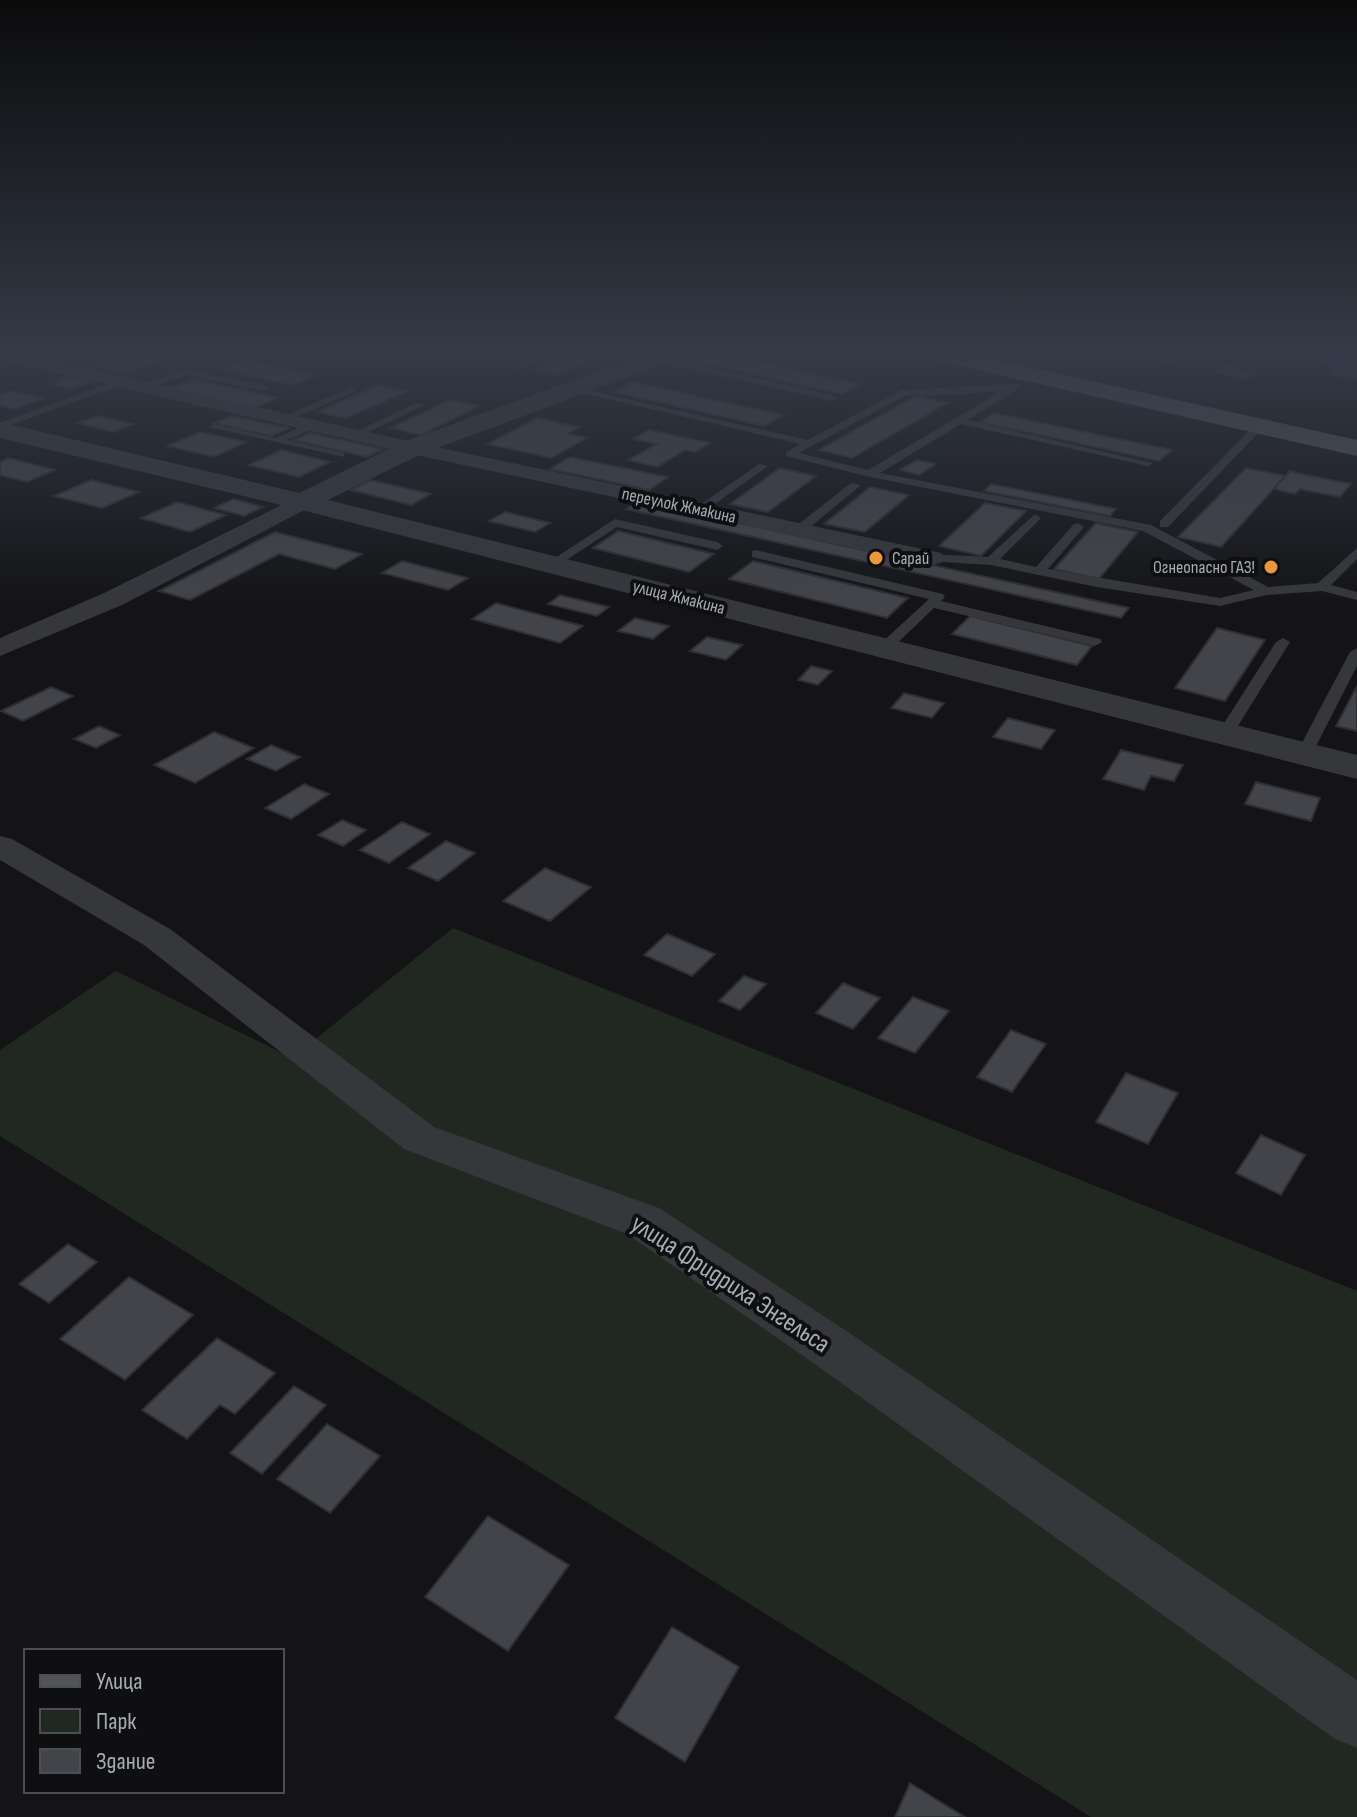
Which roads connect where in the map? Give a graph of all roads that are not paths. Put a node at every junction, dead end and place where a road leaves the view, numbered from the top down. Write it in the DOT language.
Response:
graph roads {
  1 [pos="36,437"];
  2 [pos="257,437"];
  3 [pos="286,437"];
  4 [pos="362,437"];
  5 [pos="443,437"];
  6 [pos="782,437"];
  7 [pos="821,437"];
  8 [pos="932,437"];
  9 [pos="1030,437"];
  10 [pos="1249,437"];
  11 [pos="1323,437"];
  12 [pos="276,441"];
  13 [pos="809,443"];
  14 [pos="412,448"];
  15 [pos="1357,448"];
  16 [pos="340,455"];
  17 [pos="1148,463"];
  18 [pos="763,466"];
  19 [pos="870,474"];
  20 [pos="855,485"];
  21 [pos="302,502"];
  22 [pos="701,509"];
  23 [pos="1035,518"];
  24 [pos="1164,524"];
  25 [pos="1078,527"];
  26 [pos="799,530"];
  27 [pos="717,546"];
  28 [pos="756,554"];
  29 [pos="932,558"];
  30 [pos="1354,559"];
  31 [pos="991,561"];
  32 [pos="550,565"];
  33 [pos="1039,571"];
  34 [pos="1322,587"];
  35 [pos="1266,591"];
  36 [pos="1357,596"];
  37 [pos="932,603"];
  38 [pos="1095,642"];
  39 [pos="1283,642"];
  40 [pos="0,648"];
  41 [pos="884,648"];
  42 [pos="1357,652"];
  43 [pos="1225,734"];
  44 [pos="1304,754"];
  45 [pos="1357,767"];
  46 [pos="0,846"];
  47 [pos="1357,1717"];
  1 -- 21 [label="street, улица Жмакина"];
  2 -- 12 [label="lane"];
  3 -- 12 [label="lane"];
  4 -- 14 [label="street, переулок Жмакина"];
  5 -- 14 [label="street"];
  6 -- 13 [label="lane"];
  7 -- 13 [label="lane"];
  8 -- 19 [label="lane"];
  9 -- 17 [label="lane"];
  10 -- 24 [label="lane"];
  11 -- 15 [label="main road"];
  12 -- 16 [label="lane"];
  13 -- 19 [label="lane"];
  14 -- 21 [label="street"];
  14 -- 22 [label="street, переулок Жмакина"];
  18 -- 22 [label="lane"];
  19 -- 35 [label="lane"];
  20 -- 26 [label="lane"];
  21 -- 32 [label="street, улица Жмакина"];
  21 -- 40 [label="street"];
  22 -- 26 [label="street, переулок Жмакина"];
  23 -- 31 [label="lane"];
  25 -- 33 [label="lane"];
  26 -- 29 [label="street, переулок Жмакина"];
  27 -- 32 [label="lane"];
  28 -- 37 [label="lane"];
  29 -- 31 [label="lane"];
  30 -- 34 [label="lane"];
  31 -- 33 [label="lane"];
  32 -- 41 [label="street, улица Жмакина"];
  33 -- 35 [label="lane"];
  34 -- 35 [label="lane"];
  34 -- 36 [label="lane"];
  37 -- 38 [label="lane"];
  37 -- 41 [label="lane"];
  39 -- 43 [label="lane"];
  41 -- 43 [label="street, улица Жмакина"];
  42 -- 44 [label="lane"];
  43 -- 44 [label="street, улица Жмакина"];
  44 -- 45 [label="street, улица Жмакина"];
  46 -- 47 [label="street, улица Фридриха Энгельса"];
}
